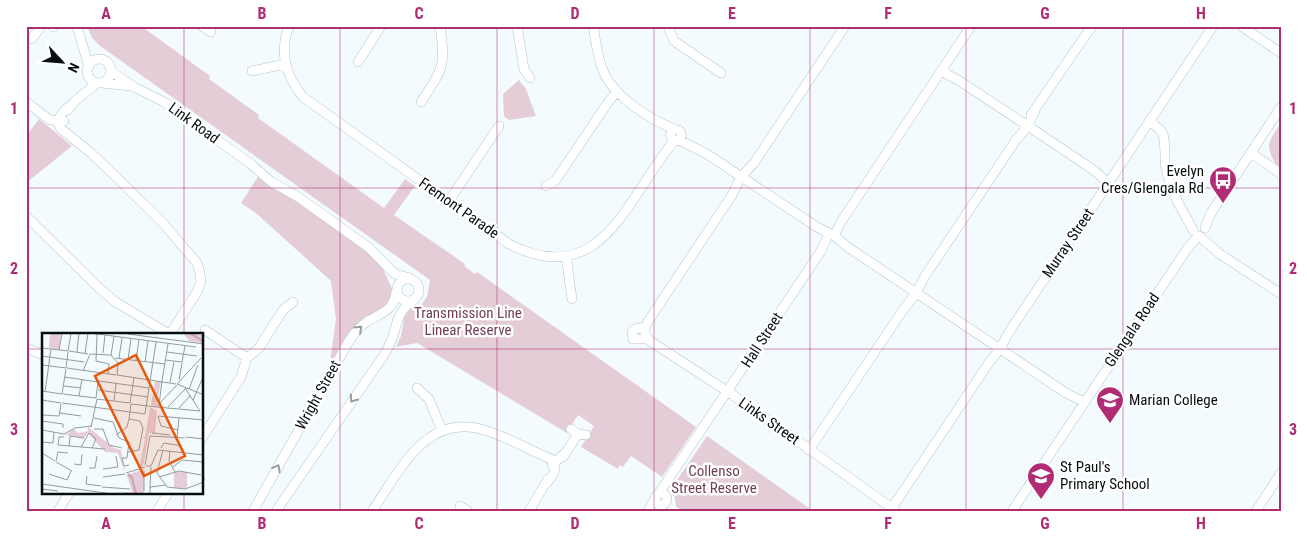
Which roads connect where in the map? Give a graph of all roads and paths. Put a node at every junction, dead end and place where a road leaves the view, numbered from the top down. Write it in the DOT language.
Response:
graph roads {
  1 [pos="41,26"];
  2 [pos="77,26"];
  3 [pos="203,26"];
  4 [pos="289,26"];
  5 [pos="381,26"];
  6 [pos="440,26"];
  7 [pos="517,26"];
  8 [pos="593,26"];
  9 [pos="668,26"];
  10 [pos="845,26"];
  11 [pos="971,26"];
  12 [pos="1092,26"];
  13 [pos="1241,26"];
  14 [pos="1212,27"];
  15 [pos="212,32"];
  16 [pos="32,39"];
  17 [pos="83,46"];
  18 [pos="1281,53"];
  19 [pos="100,60"];
  20 [pos="358,62"];
  21 [pos="285,64"];
  22 [pos="942,69"];
  23 [pos="89,71"];
  24 [pos="111,71"];
  25 [pos="252,71"];
  26 [pos="720,73"];
  27 [pos="530,78"];
  28 [pos="100,83"];
  29 [pos="134,86"];
  30 [pos="617,92"];
  31 [pos="26,102"];
  32 [pos="421,102"];
  33 [pos="73,103"];
  34 [pos="1281,108"];
  35 [pos="61,120"];
  36 [pos="1149,122"];
  37 [pos="1026,125"];
  38 [pos="499,126"];
  39 [pos="675,136"];
  40 [pos="1251,152"];
  41 [pos="1281,174"];
  42 [pos="743,178"];
  43 [pos="1110,180"];
  44 [pos="546,186"];
  45 [pos="449,201"];
  46 [pos="26,216"];
  47 [pos="1199,230"];
  48 [pos="831,236"];
  49 [pos="566,256"];
  50 [pos="385,265"];
  51 [pos="410,278"];
  52 [pos="396,291"];
  53 [pos="914,292"];
  54 [pos="1281,294"];
  55 [pos="572,299"];
  56 [pos="414,300"];
  57 [pos="293,302"];
  58 [pos="205,330"];
  59 [pos="168,333"];
  60 [pos="171,333"];
  61 [pos="26,348"];
  62 [pos="998,348"];
  63 [pos="42,354"];
  64 [pos="246,358"];
  65 [pos="417,388"];
  66 [pos="728,392"];
  67 [pos="1083,404"];
  68 [pos="442,431"];
  69 [pos="578,433"];
  70 [pos="204,435"];
  71 [pos="809,450"];
  72 [pos="554,464"];
  73 [pos="1281,474"];
  74 [pos="68,494"];
  75 [pos="167,494"];
  76 [pos="663,502"];
  77 [pos="894,509"];
  78 [pos="58,511"];
  79 [pos="157,511"];
  80 [pos="253,511"];
  81 [pos="276,511"];
  82 [pos="372,511"];
  83 [pos="529,511"];
  84 [pos="649,511"];
  85 [pos="1012,511"];
  86 [pos="1256,511"];
  1 -- 16 [label="street"];
  2 -- 17 [label="street"];
  3 -- 15 [label="street"];
  4 -- 21 [label="street, Fremont Parade"];
  5 -- 20 [label="street"];
  6 -- 32 [label="street"];
  7 -- 27 [label="street"];
  8 -- 30 [label="street"];
  9 -- 26 [label="street"];
  10 -- 42 [label="street"];
  11 -- 22 [label="street, Hall Street"];
  12 -- 37 [label="street"];
  13 -- 18 [label="street"];
  14 -- 36 [label="street, Murray Street"];
  17 -- 19 [label="street"];
  17 -- 23 [label="street"];
  19 -- 23 [label="street"];
  19 -- 24 [label="street"];
  21 -- 25 [label="street"];
  21 -- 45 [label="street, Fremont Parade"];
  22 -- 37 [label="street"];
  22 -- 48 [label="street, Hall Street"];
  23 -- 28 [label="street"];
  23 -- 33 [label="street"];
  24 -- 28 [label="street"];
  24 -- 29 [label="street, Link Road"];
  28 -- 29 [label="street, Link Road"];
  28 -- 33 [label="street"];
  29 -- 50 [label="street, Link Road"];
  30 -- 39 [label="street"];
  30 -- 44 [label="street"];
  31 -- 35 [label="street"];
  33 -- 35 [label="street"];
  34 -- 40 [label="street, Glengala Road"];
  35 -- 60 [label="street"];
  36 -- 43 [label="street, Murray Street"];
  36 -- 47 [label="street"];
  37 -- 43 [label="street"];
  37 -- 53 [label="street"];
  38 -- 45 [label="street"];
  39 -- 42 [label="street"];
  39 -- 49 [label="street, Fremont Parade"];
  40 -- 41 [label="street"];
  40 -- 47 [label="street, Glengala Road"];
  42 -- 48 [label="street"];
  42 -- 66 [label="street, Links Street"];
  43 -- 62 [label="street, Murray Street"];
  45 -- 49 [label="street, Fremont Parade"];
  46 -- 59 [label="street"];
  47 -- 54 [label="street"];
  47 -- 67 [label="street, Glengala Road"];
  48 -- 53 [label="street"];
  48 -- 66 [label="street, Hall Street"];
  49 -- 55 [label="street"];
  50 -- 51 [label="street, Link Road"];
  50 -- 52 [label="street, Link Road"];
  51 -- 52 [label="street"];
  51 -- 56 [label="street"];
  52 -- 56 [label="street"];
  80 -- 52 [label="street, Wright Street, one-way"];
  53 -- 62 [label="street"];
  53 -- 71 [label="street"];
  56 -- 81 [label="street, Wright Street, one-way"];
  57 -- 64 [label="street"];
  58 -- 64 [label="street"];
  61 -- 63 [label="street"];
  62 -- 67 [label="street"];
  62 -- 77 [label="street, Murray Street"];
  64 -- 70 [label="street"];
  65 -- 68 [label="street"];
  66 -- 71 [label="street, Links Street"];
  66 -- 76 [label="street, Hall Street"];
  67 -- 85 [label="street, Glengala Road"];
  68 -- 72 [label="street"];
  68 -- 82 [label="street"];
  69 -- 72 [label="street"];
  71 -- 77 [label="street, Links Street"];
  72 -- 83 [label="street"];
  73 -- 86 [label="street"];
  74 -- 78 [label="street"];
  75 -- 79 [label="street"];
  76 -- 84 [label="street, Hall Street"];
}
